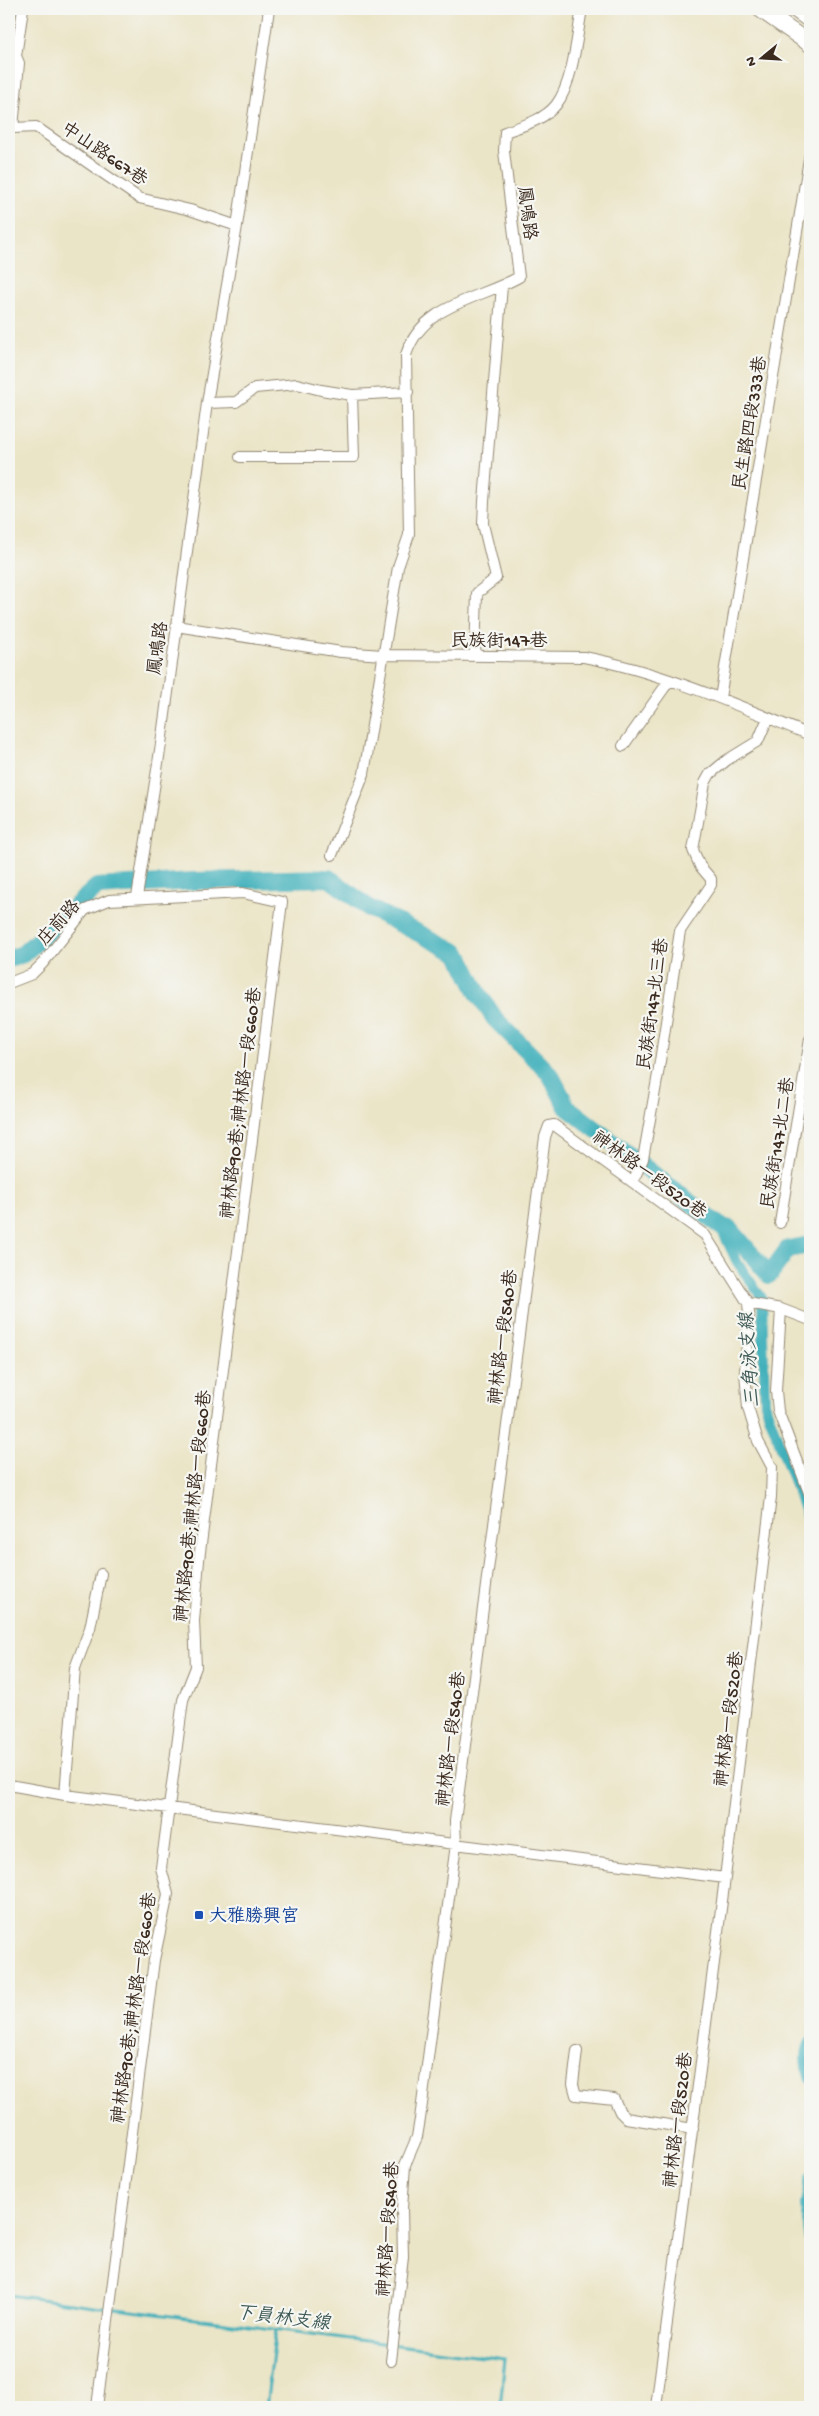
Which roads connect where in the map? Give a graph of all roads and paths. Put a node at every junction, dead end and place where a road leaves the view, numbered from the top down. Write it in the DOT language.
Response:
graph roads {
  1 [pos="23,9"];
  2 [pos="269,9"];
  3 [pos="582,9"];
  4 [pos="760,9"];
  5 [pos="795,9"];
  6 [pos="810,20"];
  7 [pos="810,44"];
  8 [pos="11,129"];
  9 [pos="810,152"];
  10 [pos="237,226"];
  11 [pos="502,286"];
  12 [pos="408,392"];
  13 [pos="352,395"];
  14 [pos="207,403"];
  15 [pos="240,457"];
  16 [pos="176,626"];
  17 [pos="383,656"];
  18 [pos="474,656"];
  19 [pos="669,682"];
  20 [pos="720,698"];
  21 [pos="768,718"];
  22 [pos="810,735"];
  23 [pos="624,746"];
  24 [pos="332,855"];
  25 [pos="137,897"];
  26 [pos="282,902"];
  27 [pos="9,983"];
  28 [pos="810,1039"];
  29 [pos="554,1125"];
  30 [pos="633,1181"];
  31 [pos="780,1223"];
  32 [pos="748,1303"];
  33 [pos="781,1310"];
  34 [pos="810,1320"];
  35 [pos="810,1495"];
  36 [pos="101,1574"];
  37 [pos="9,1785"];
  38 [pos="66,1795"];
  39 [pos="170,1807"];
  40 [pos="456,1844"];
  41 [pos="725,1878"];
  42 [pos="577,2051"];
  43 [pos="692,2129"];
  44 [pos="392,2361"];
  45 [pos="97,2407"];
  46 [pos="656,2407"];
  1 -- 8 [label="street"];
  2 -- 10 [label="street, 鳳鳴路"];
  3 -- 11 [label="street, 鳳鳴路"];
  4 -- 7 [label="main road"];
  5 -- 6 [label="main road"];
  8 -- 10 [label="street, 中山路667巷"];
  9 -- 20 [label="street, 民生路四段333巷"];
  10 -- 14 [label="street, 鳳鳴路"];
  11 -- 12 [label="street, 鳳鳴路"];
  11 -- 18 [label="street"];
  12 -- 13 [label="street"];
  12 -- 17 [label="street, 鳳鳴路"];
  13 -- 14 [label="street"];
  13 -- 15 [label="street"];
  14 -- 16 [label="street, 鳳鳴路"];
  16 -- 17 [label="street, 民族街147巷"];
  16 -- 25 [label="street, 鳳鳴路"];
  17 -- 18 [label="street, 民族街147巷"];
  17 -- 24 [label="street, 鳳鳴路"];
  18 -- 19 [label="street, 民族街147巷"];
  19 -- 20 [label="street, 民族街147巷"];
  19 -- 23 [label="street"];
  20 -- 21 [label="street, 民族街147巷"];
  21 -- 22 [label="street, 民族街147巷"];
  21 -- 30 [label="street, 民族街147北三巷"];
  25 -- 26 [label="street, 庄前路"];
  25 -- 27 [label="street, 庄前路"];
  26 -- 39 [label="street, 神林路90巷;神林路一段660巷"];
  28 -- 31 [label="street, 民族街147北二巷"];
  29 -- 30 [label="street, 神林路一段520巷"];
  29 -- 40 [label="street, 神林路一段540巷"];
  30 -- 32 [label="street, 神林路一段520巷"];
  32 -- 33 [label="street"];
  32 -- 41 [label="street, 神林路一段520巷"];
  33 -- 34 [label="street"];
  33 -- 35 [label="street"];
  36 -- 38 [label="street"];
  37 -- 38 [label="street"];
  38 -- 39 [label="street"];
  39 -- 40 [label="street"];
  39 -- 45 [label="street, 神林路90巷;神林路一段660巷"];
  40 -- 41 [label="street"];
  40 -- 44 [label="street, 神林路一段540巷"];
  41 -- 43 [label="street, 神林路一段520巷"];
  42 -- 43 [label="street"];
  43 -- 46 [label="street, 神林路一段520巷"];
}
